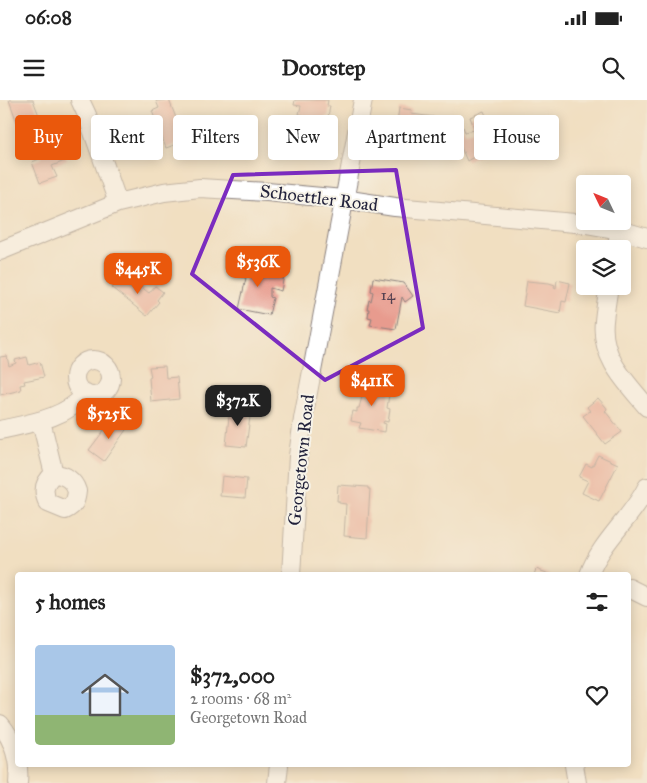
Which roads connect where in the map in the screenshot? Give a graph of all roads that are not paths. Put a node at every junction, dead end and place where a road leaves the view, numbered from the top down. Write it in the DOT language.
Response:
graph roads {
  1 [pos="80,100"];
  2 [pos="363,100"];
  3 [pos="343,199"];
  4 [pos="118,203"];
  5 [pos="576,223"];
  6 [pos="620,230"];
  7 [pos="647,238"];
  8 [pos="618,240"];
  9 [pos="0,251"];
  10 [pos="608,295"];
  11 [pos="86,394"];
  12 [pos="647,407"];
  13 [pos="41,420"];
  14 [pos="0,430"];
  15 [pos="54,474"];
  16 [pos="647,487"];
  17 [pos="291,572"];
  18 [pos="594,572"];
  19 [pos="631,589"];
  20 [pos="647,597"];
  21 [pos="0,724"];
  22 [pos="15,749"];
  23 [pos="17,767"];
  24 [pos="280,767"];
  25 [pos="574,767"];
  26 [pos="18,783"];
  27 [pos="277,783"];
  28 [pos="576,783"];
  1 -- 4 [label="street"];
  2 -- 3 [label="street, Georgetown Road"];
  3 -- 4 [label="street, Schoettler Road"];
  3 -- 5 [label="street, Schoettler Road"];
  3 -- 17 [label="street, Georgetown Road"];
  4 -- 9 [label="street, Schoettler Road"];
  6 -- 7 [label="street, Schoettler Road"];
  6 -- 8 [label="street"];
  10 -- 12 [label="street"];
  11 -- 13 [label="street"];
  13 -- 14 [label="street"];
  13 -- 15 [label="street"];
  16 -- 18 [label="street"];
  19 -- 20 [label="street"];
  21 -- 22 [label="street"];
  23 -- 26 [label="street"];
  24 -- 27 [label="street"];
  25 -- 28 [label="street"];
}
